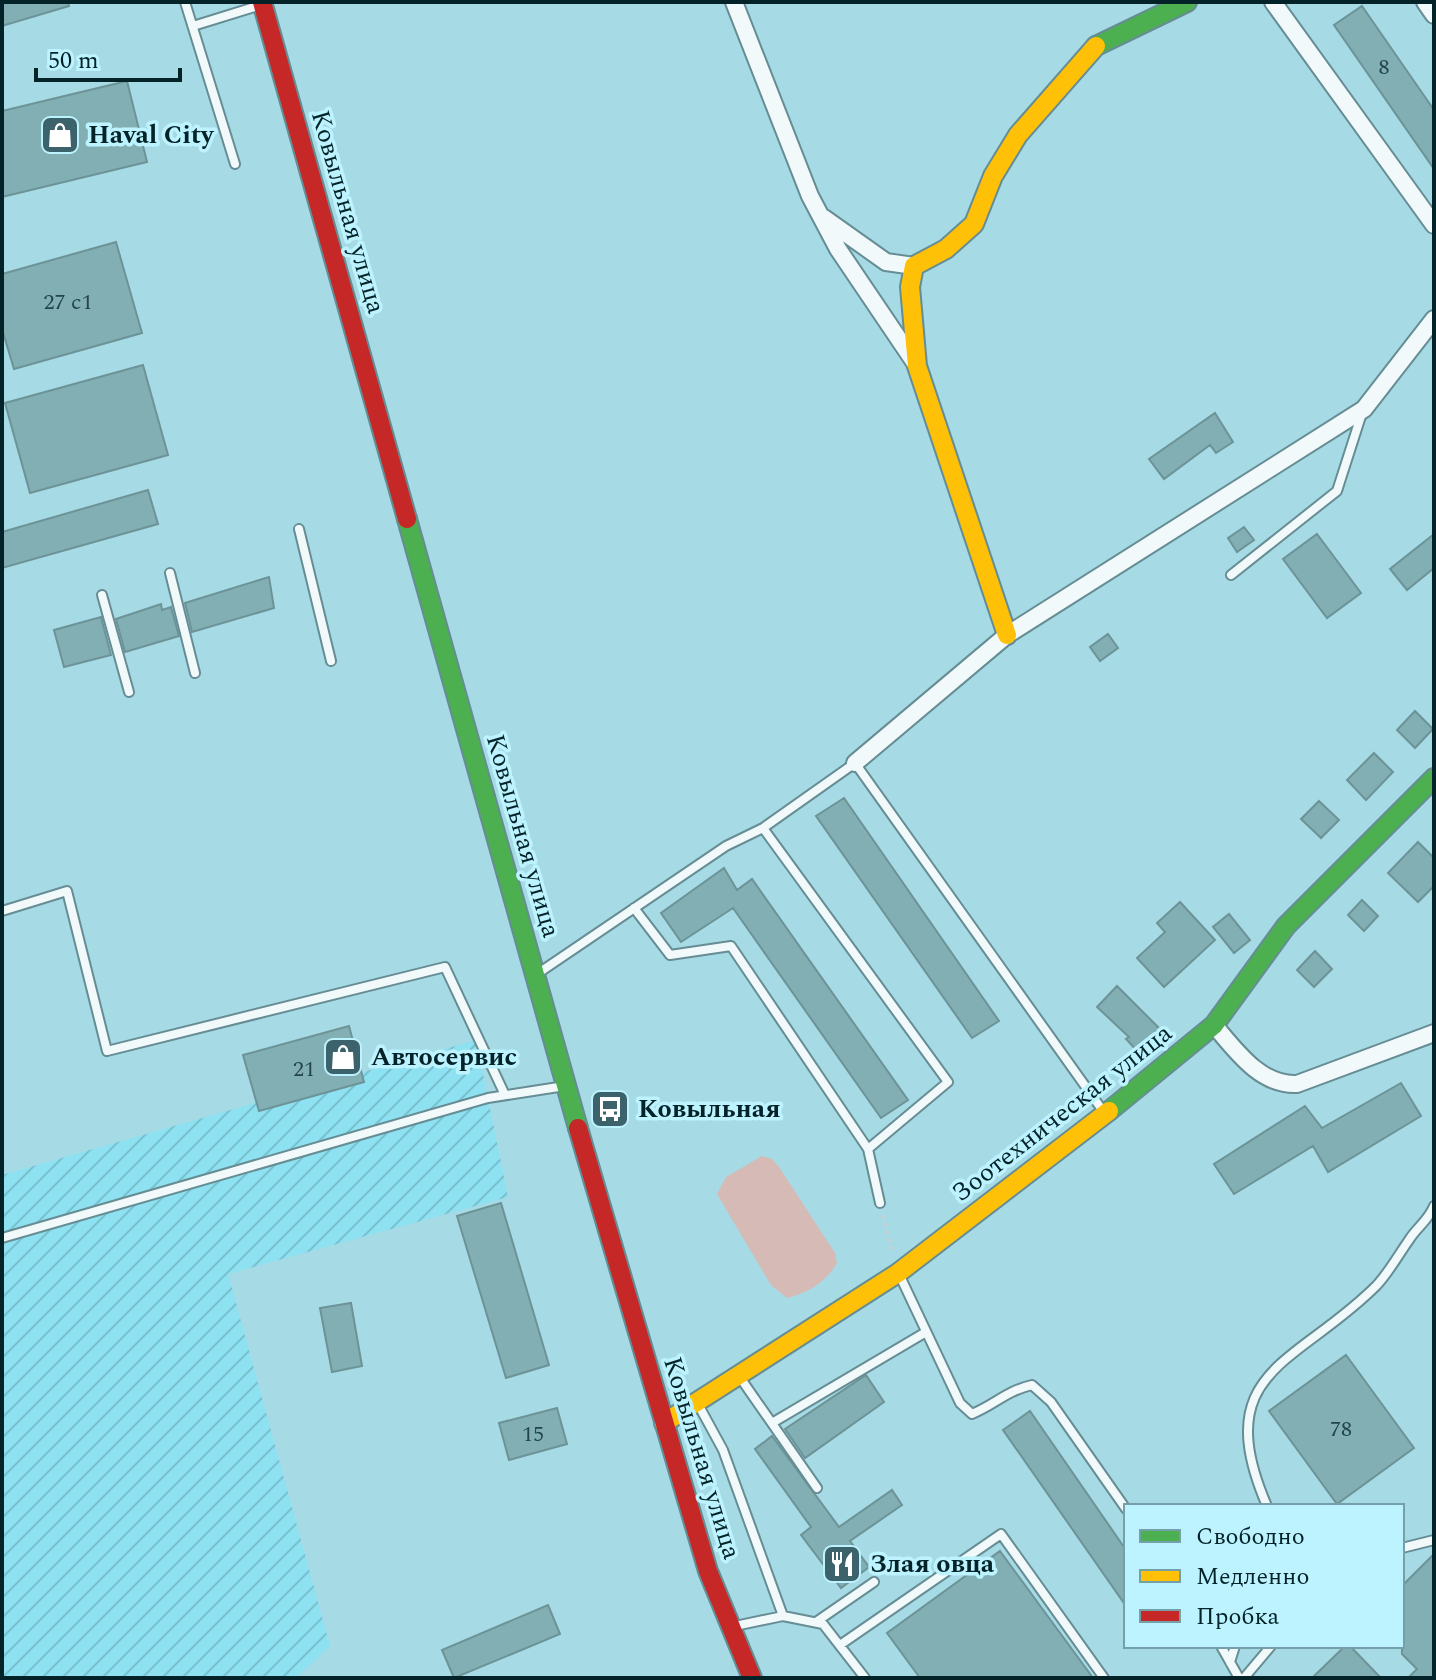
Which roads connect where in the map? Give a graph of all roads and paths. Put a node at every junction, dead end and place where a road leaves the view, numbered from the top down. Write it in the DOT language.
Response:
graph roads {
  1 [pos="185,2"];
  2 [pos="734,2"];
  3 [pos="1187,2"];
  4 [pos="1425,2"];
  5 [pos="262,3"];
  6 [pos="1275,3"];
  7 [pos="1434,15"];
  8 [pos="193,26"];
  9 [pos="235,164"];
  10 [pos="819,215"];
  11 [pos="1434,225"];
  12 [pos="914,266"];
  13 [pos="1434,319"];
  14 [pos="917,366"];
  15 [pos="1364,409"];
  16 [pos="299,529"];
  17 [pos="170,573"];
  18 [pos="1231,575"];
  19 [pos="102,595"];
  20 [pos="1007,635"];
  21 [pos="331,661"];
  22 [pos="195,673"];
  23 [pos="129,692"];
  24 [pos="855,763"];
  25 [pos="1434,778"];
  26 [pos="763,828"];
  27 [pos="634,908"];
  28 [pos="2,911"];
  29 [pos="535,975"];
  30 [pos="1214,1025"];
  31 [pos="1434,1033"];
  32 [pos="566,1086"];
  33 [pos="505,1095"];
  34 [pos="1106,1115"];
  35 [pos="868,1149"];
  36 [pos="880,1203"];
  37 [pos="1434,1206"];
  38 [pos="2,1238"];
  39 [pos="898,1273"];
  40 [pos="926,1332"];
  41 [pos="738,1376"];
  42 [pos="697,1402"];
  43 [pos="664,1423"];
  44 [pos="772,1423"];
  45 [pos="817,1488"];
  46 [pos="1266,1504"];
  47 [pos="1124,1506"];
  48 [pos="1434,1540"];
  49 [pos="1404,1548"];
  50 [pos="874,1582"];
  51 [pos="783,1616"];
  52 [pos="816,1622"];
  53 [pos="731,1627"];
  54 [pos="840,1645"];
  55 [pos="1222,1648"];
  56 [pos="1234,1648"];
  57 [pos="1269,1648"];
  58 [pos="1230,1662"];
  59 [pos="752,1678"];
  60 [pos="865,1678"];
  61 [pos="1104,1678"];
  62 [pos="1241,1678"];
  1 -- 8 [label="lane"];
  2 -- 10 [label="street"];
  3 -- 12 [label="street"];
  4 -- 7 [label="street"];
  5 -- 8 [label="lane"];
  5 -- 29 [label="street, Ковыльная улица"];
  6 -- 11 [label="street"];
  8 -- 9 [label="lane"];
  10 -- 12 [label="street"];
  10 -- 14 [label="street"];
  12 -- 14 [label="street"];
  13 -- 15 [label="street"];
  14 -- 20 [label="street"];
  15 -- 18 [label="lane"];
  15 -- 20 [label="street"];
  16 -- 21 [label="lane"];
  17 -- 22 [label="lane"];
  19 -- 23 [label="lane"];
  20 -- 24 [label="street"];
  24 -- 26 [label="lane"];
  24 -- 34 [label="lane"];
  25 -- 30 [label="street, Зоотехническая улица"];
  26 -- 27 [label="lane"];
  26 -- 35 [label="lane"];
  27 -- 29 [label="lane"];
  27 -- 35 [label="lane"];
  28 -- 33 [label="lane"];
  29 -- 32 [label="street, Ковыльная улица"];
  30 -- 31 [label="street"];
  30 -- 34 [label="street, Зоотехническая улица"];
  32 -- 33 [label="lane"];
  32 -- 43 [label="street, Ковыльная улица"];
  33 -- 38 [label="lane"];
  34 -- 39 [label="street, Зоотехническая улица"];
  35 -- 36 [label="lane"];
  36 -- 39 [label="path"];
  37 -- 46 [label="lane"];
  39 -- 40 [label="lane"];
  39 -- 41 [label="street, Зоотехническая улица"];
  40 -- 44 [label="lane"];
  40 -- 47 [label="lane"];
  41 -- 42 [label="street, Зоотехническая улица"];
  41 -- 44 [label="lane"];
  42 -- 43 [label="street, Зоотехническая улица"];
  42 -- 51 [label="lane"];
  43 -- 53 [label="street, Ковыльная улица"];
  44 -- 45 [label="lane"];
  48 -- 49 [label="lane"];
  50 -- 52 [label="lane"];
  51 -- 52 [label="lane"];
  51 -- 53 [label="lane"];
  52 -- 54 [label="lane"];
  53 -- 59 [label="street, Ковыльная улица"];
  54 -- 60 [label="lane"];
  54 -- 61 [label="lane"];
  55 -- 58 [label="lane"];
  56 -- 58 [label="lane"];
  57 -- 62 [label="lane"];
  58 -- 62 [label="lane"];
}
